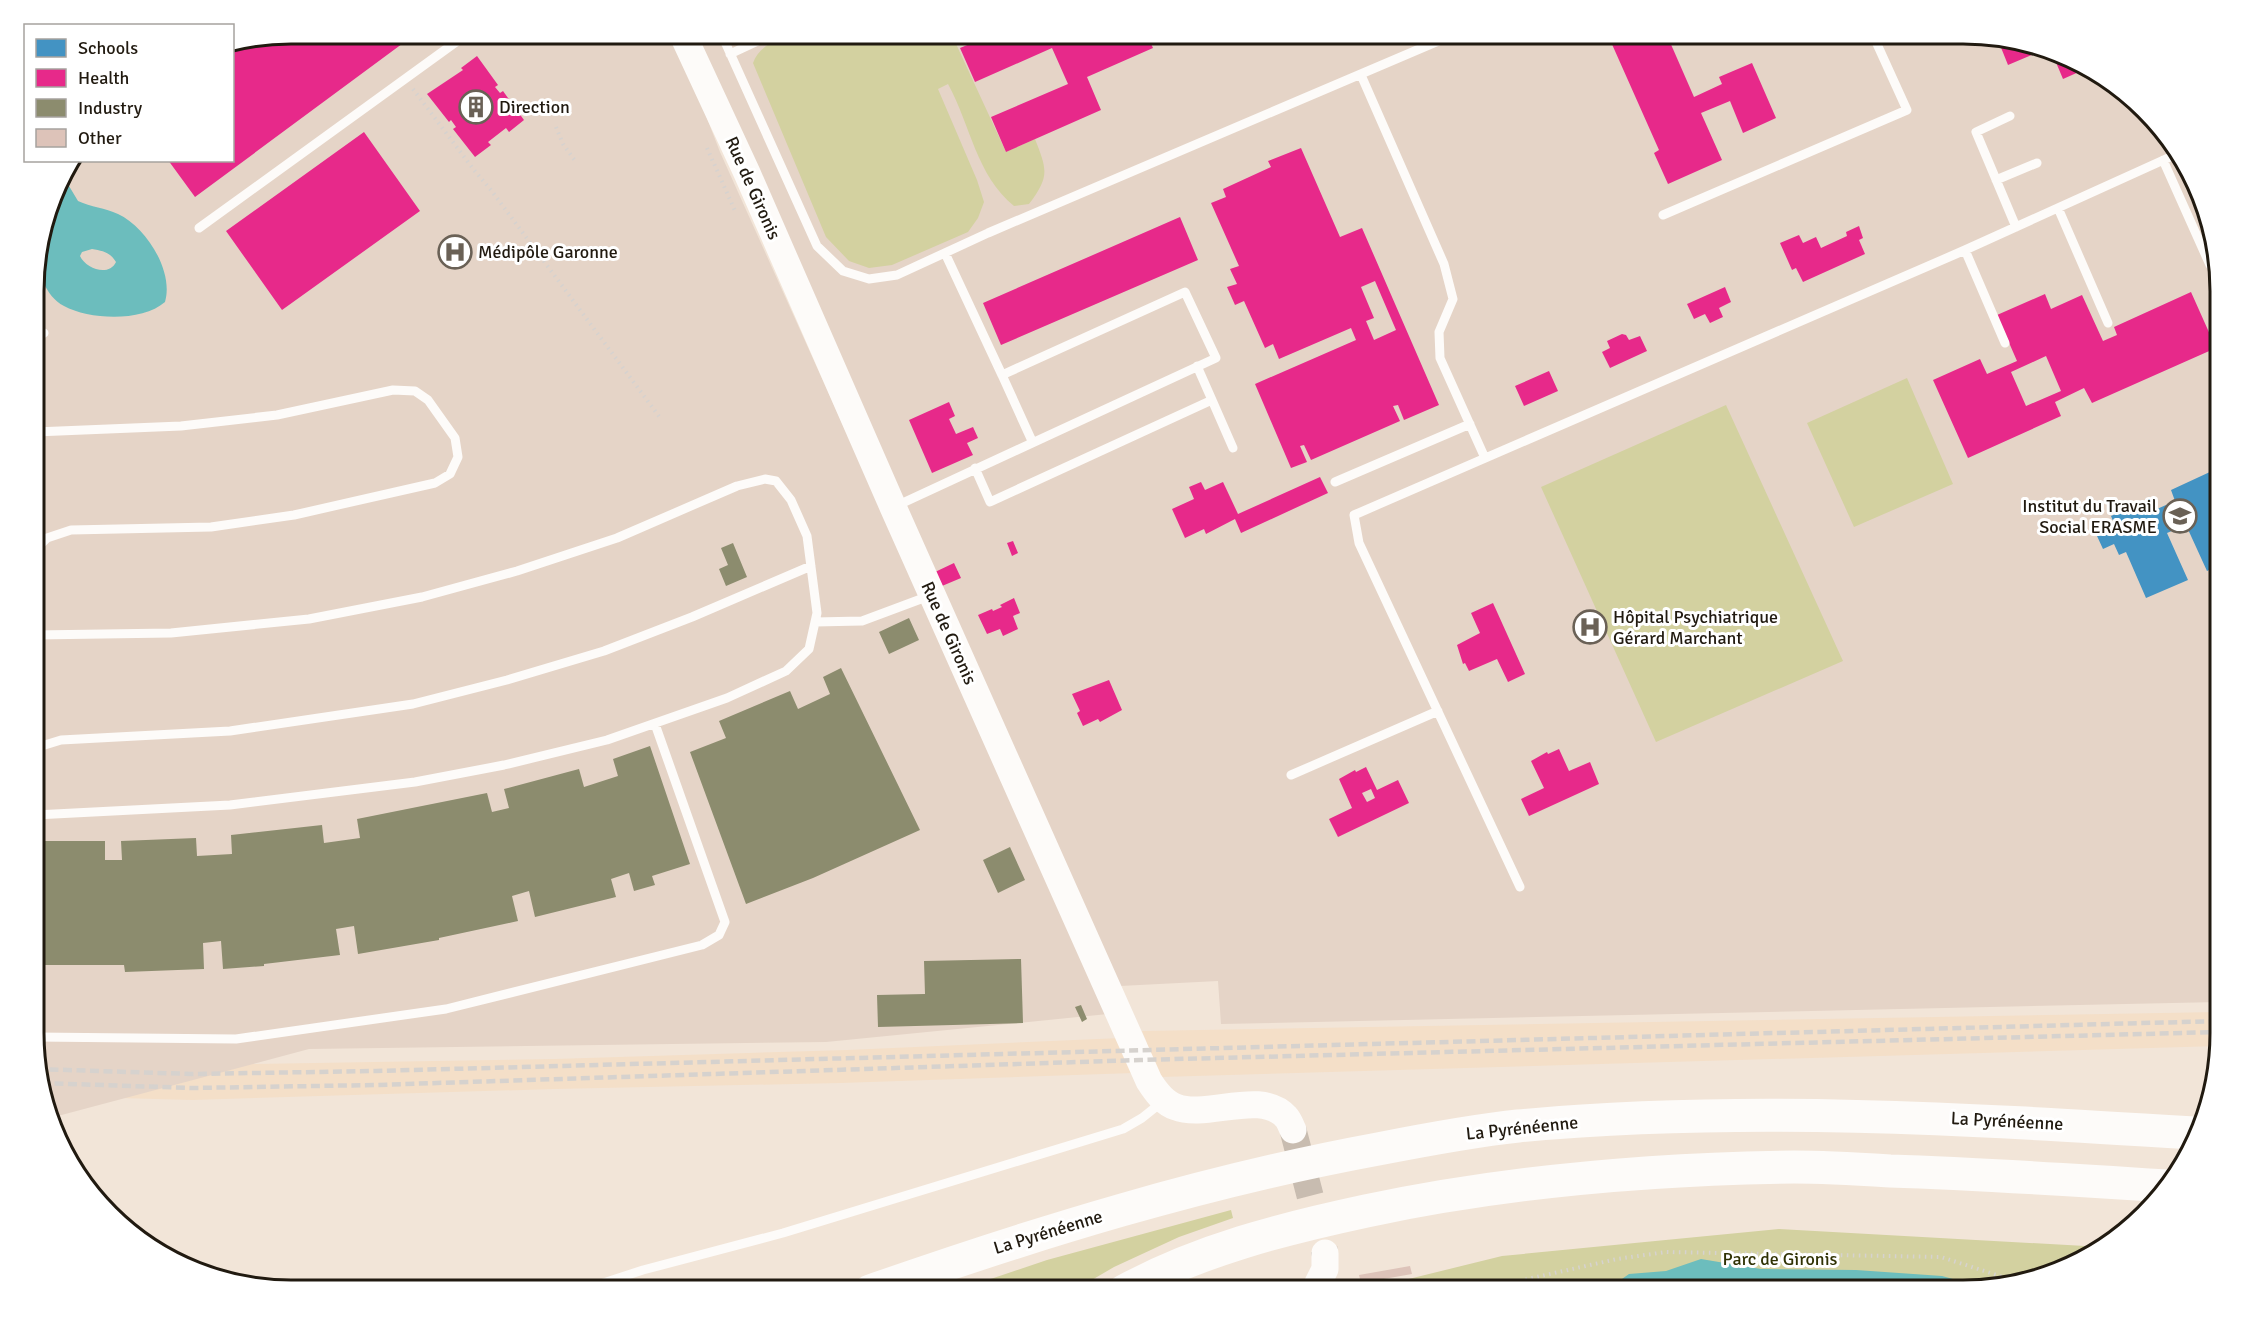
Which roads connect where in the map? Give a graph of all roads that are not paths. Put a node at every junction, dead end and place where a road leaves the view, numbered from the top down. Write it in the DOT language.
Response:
graph roads {
  1 [pos="453,44"];
  2 [pos="687,44"];
  3 [pos="726,44"];
  4 [pos="751,44"];
  5 [pos="1432,44"];
  6 [pos="1877,44"];
  7 [pos="730,54"];
  8 [pos="1361,75"];
  9 [pos="2010,116"];
  10 [pos="2170,157"];
  11 [pos="2163,160"];
  12 [pos="2037,163"];
  13 [pos="1996,180"];
  14 [pos="2058,208"];
  15 [pos="1663,215"];
  16 [pos="2016,227"];
  17 [pos="199,228"];
  18 [pos="1965,250"];
  19 [pos="945,253"];
  20 [pos="2207,258"];
  21 [pos="2108,323"];
  22 [pos="2005,343"];
  23 [pos="1197,366"];
  24 [pos="1002,375"];
  25 [pos="1212,400"];
  26 [pos="1470,424"];
  27 [pos="44,432"];
  28 [pos="1032,441"];
  29 [pos="1233,448"];
  30 [pos="1485,458"];
  31 [pos="975,468"];
  32 [pos="1335,482"];
  33 [pos="892,507"];
  34 [pos="44,541"];
  35 [pos="811,566"];
  36 [pos="932,595"];
  37 [pos="815,622"];
  38 [pos="44,635"];
  39 [pos="1438,711"];
  40 [pos="656,724"];
  41 [pos="44,745"];
  42 [pos="1291,775"];
  43 [pos="44,815"];
  44 [pos="1520,887"];
  45 [pos="44,1037"];
  46 [pos="1164,1100"];
  47 [pos="1293,1130"];
  48 [pos="2189,1133"];
  49 [pos="2157,1185"];
  50 [pos="1325,1253"];
  51 [pos="613,1280"];
  52 [pos="901,1280"];
  53 [pos="1149,1280"];
  54 [pos="1320,1280"];
  1 -- 17 [label="lane"];
  2 -- 33 [label="street, Rue de Gironis"];
  3 -- 7 [label="lane"];
  4 -- 7 [label="lane"];
  5 -- 8 [label="lane"];
  6 -- 15 [label="lane"];
  7 -- 19 [label="lane"];
  8 -- 19 [label="lane"];
  8 -- 26 [label="lane"];
  9 -- 13 [label="lane"];
  10 -- 11 [label="lane"];
  11 -- 14 [label="lane"];
  11 -- 20 [label="lane"];
  12 -- 13 [label="lane"];
  13 -- 16 [label="lane"];
  14 -- 16 [label="lane"];
  14 -- 21 [label="lane"];
  16 -- 18 [label="lane"];
  18 -- 22 [label="lane"];
  18 -- 30 [label="lane"];
  19 -- 24 [label="lane"];
  23 -- 24 [label="lane"];
  23 -- 25 [label="lane"];
  23 -- 28 [label="lane"];
  24 -- 28 [label="lane"];
  25 -- 29 [label="lane"];
  25 -- 31 [label="lane"];
  26 -- 30 [label="lane"];
  26 -- 32 [label="lane"];
  27 -- 34 [label="lane"];
  28 -- 31 [label="lane"];
  30 -- 39 [label="lane"];
  31 -- 33 [label="lane"];
  33 -- 36 [label="street, Rue de Gironis"];
  35 -- 37 [label="lane"];
  35 -- 38 [label="lane"];
  35 -- 41 [label="lane"];
  36 -- 37 [label="lane"];
  36 -- 46 [label="street, Rue de Gironis"];
  37 -- 40 [label="lane"];
  39 -- 42 [label="lane"];
  39 -- 44 [label="lane"];
  40 -- 43 [label="lane"];
  40 -- 45 [label="lane"];
  46 -- 47 [label="street"];
  46 -- 51 [label="lane"];
  48 -- 52 [label="highway, La Pyrénéenne"];
  49 -- 53 [label="highway"];
  50 -- 54 [label="street"];
}
